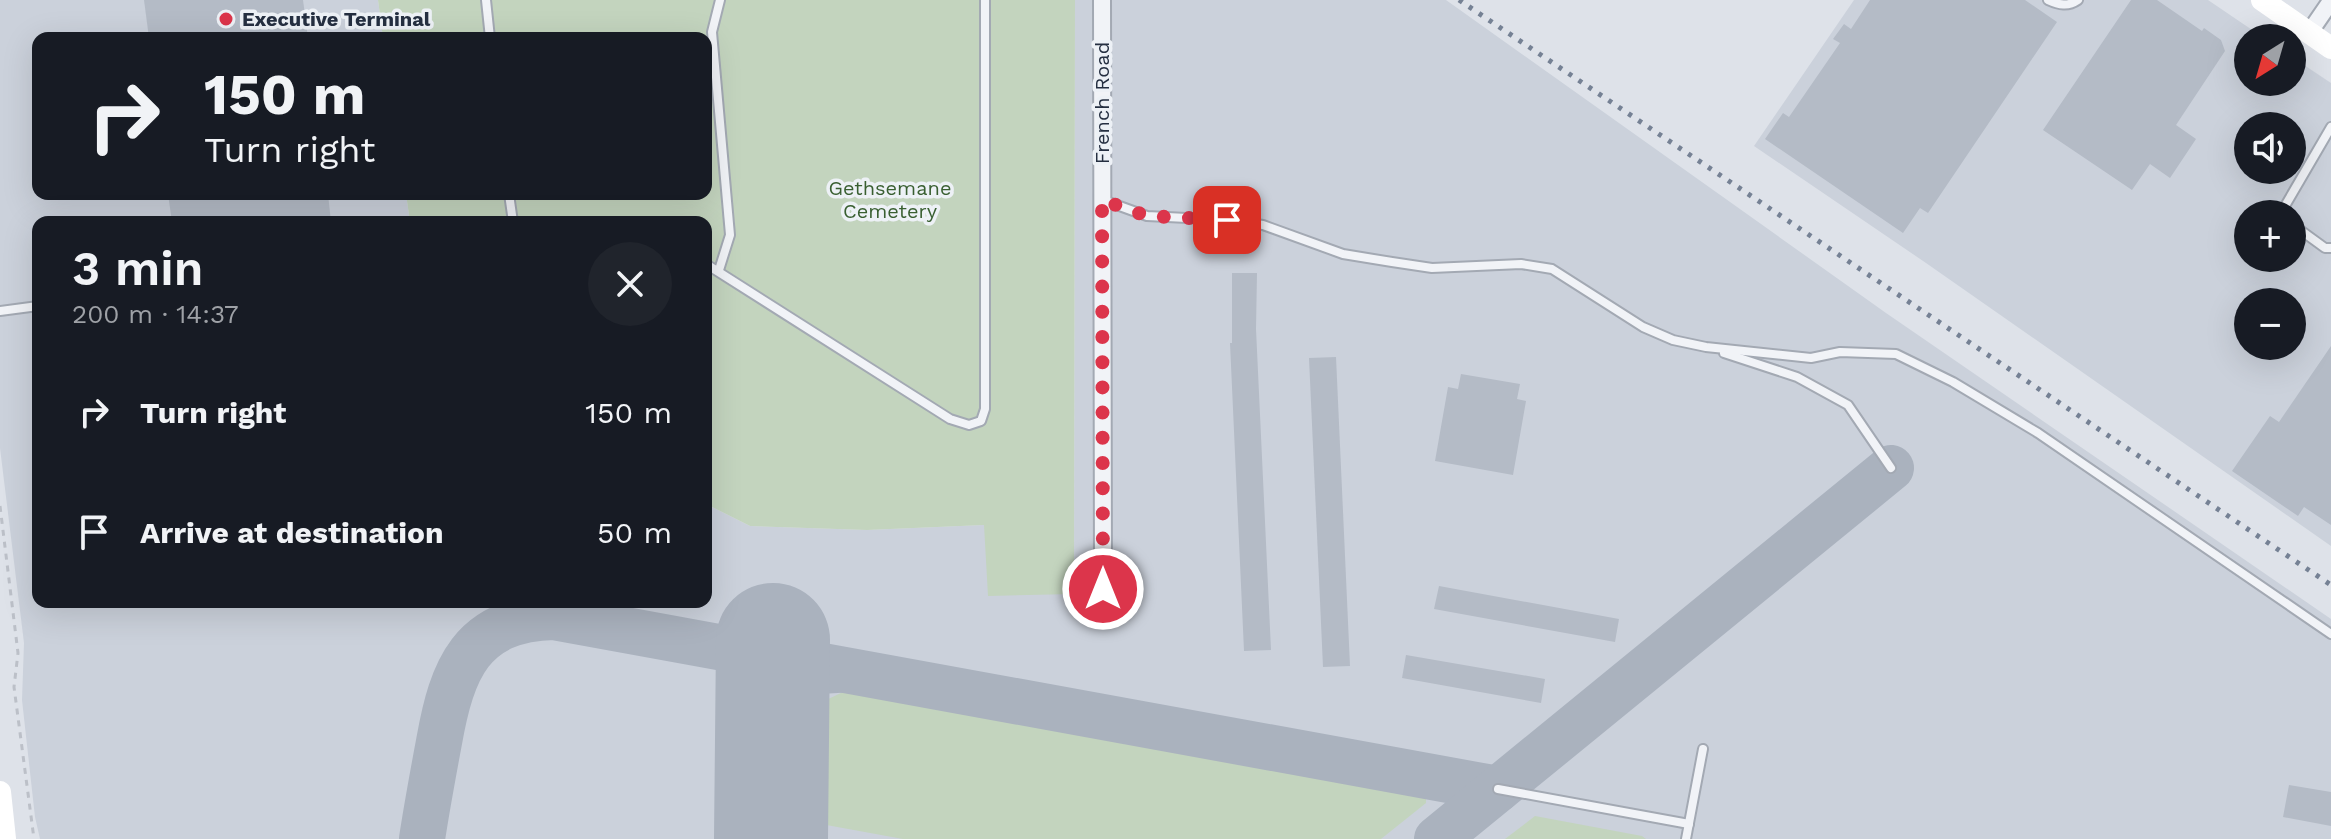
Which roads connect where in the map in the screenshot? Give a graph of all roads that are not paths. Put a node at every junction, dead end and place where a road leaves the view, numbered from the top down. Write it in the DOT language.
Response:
graph roads {
  1 [pos="486,0"];
  2 [pos="720,0"];
  3 [pos="985,0"];
  4 [pos="1102,0"];
  5 [pos="2048,0"];
  6 [pos="2078,0"];
  7 [pos="2262,0"];
  8 [pos="2331,1"];
  9 [pos="489,32"];
  10 [pos="710,32"];
  11 [pos="2309,33"];
  12 [pos="2331,48"];
  13 [pos="712,64"];
  14 [pos="2331,127"];
  15 [pos="1102,200"];
  16 [pos="2288,200"];
  17 [pos="2306,234"];
  18 [pos="2331,248"];
  19 [pos="712,267"];
  20 [pos="719,270"];
  21 [pos="32,307"];
  22 [pos="0,311"];
  23 [pos="1706,347"];
  24 [pos="1891,468"];
  25 [pos="1103,589"];
  26 [pos="2331,634"];
  27 [pos="1703,749"];
  28 [pos="1498,789"];
  29 [pos="0,792"];
  30 [pos="1689,824"];
  31 [pos="5,839"];
  32 [pos="1686,839"];
  1 -- 9 [label="lane"];
  2 -- 10 [label="lane"];
  3 -- 20 [label="lane"];
  4 -- 15 [label="street, French Road"];
  5 -- 6 [label="lane"];
  7 -- 11 [label="street"];
  8 -- 11 [label="street"];
  11 -- 12 [label="street"];
  13 -- 20 [label="lane"];
  14 -- 16 [label="lane"];
  15 -- 23 [label="lane"];
  15 -- 25 [label="street, French Road"];
  17 -- 18 [label="lane"];
  19 -- 20 [label="lane"];
  21 -- 22 [label="lane"];
  23 -- 24 [label="lane"];
  23 -- 26 [label="lane"];
  27 -- 30 [label="lane"];
  28 -- 30 [label="lane"];
  29 -- 31 [label="street"];
  30 -- 32 [label="lane"];
}
